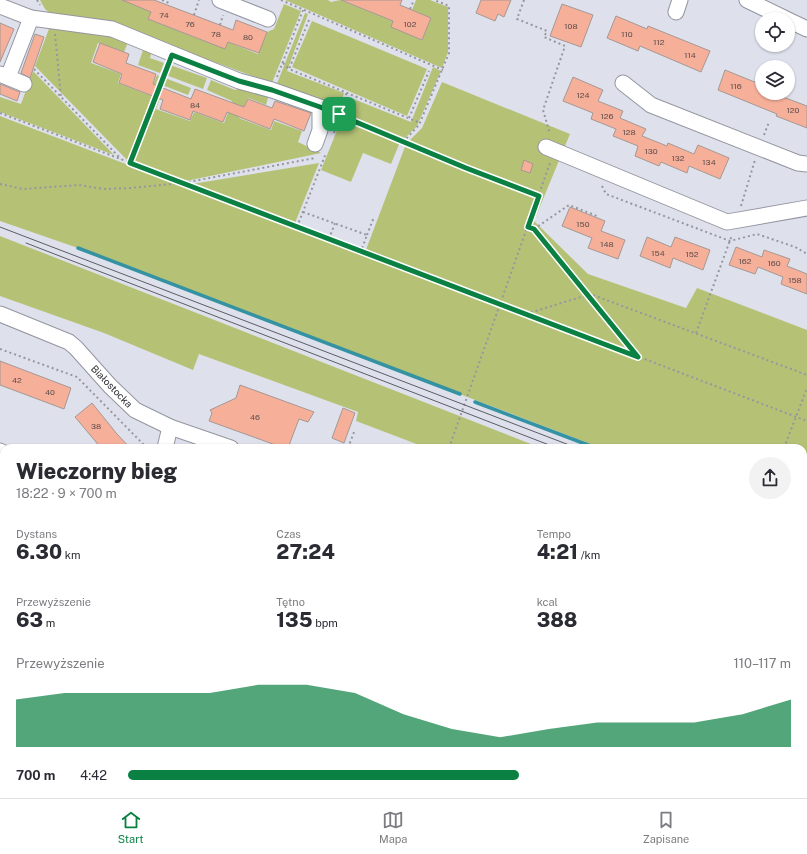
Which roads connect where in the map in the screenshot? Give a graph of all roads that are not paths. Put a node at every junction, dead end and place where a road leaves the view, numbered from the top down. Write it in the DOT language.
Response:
graph roads {
  1 [pos="220,0"];
  2 [pos="747,0"];
  3 [pos="0,6"];
  4 [pos="771,12"];
  5 [pos="31,18"];
  6 [pos="268,19"];
  7 [pos="795,24"];
  8 [pos="807,29"];
  9 [pos="4,75"];
  10 [pos="24,84"];
  11 [pos="623,84"];
  12 [pos="550,144"];
  13 [pos="321,151"];
  14 [pos="807,164"];
  15 [pos="807,208"];
  16 [pos="0,314"];
  17 [pos="170,427"];
  18 [pos="166,444"];
  19 [pos="219,444"];
  1 -- 6 [label="street"];
  2 -- 4 [label="street"];
  3 -- 5 [label="street"];
  5 -- 9 [label="street"];
  5 -- 13 [label="street"];
  7 -- 8 [label="street"];
  9 -- 10 [label="street"];
  11 -- 14 [label="street"];
  12 -- 15 [label="street"];
  16 -- 17 [label="street, Białostocka"];
  17 -- 18 [label="street"];
  17 -- 19 [label="street, Białostocka"];
}
